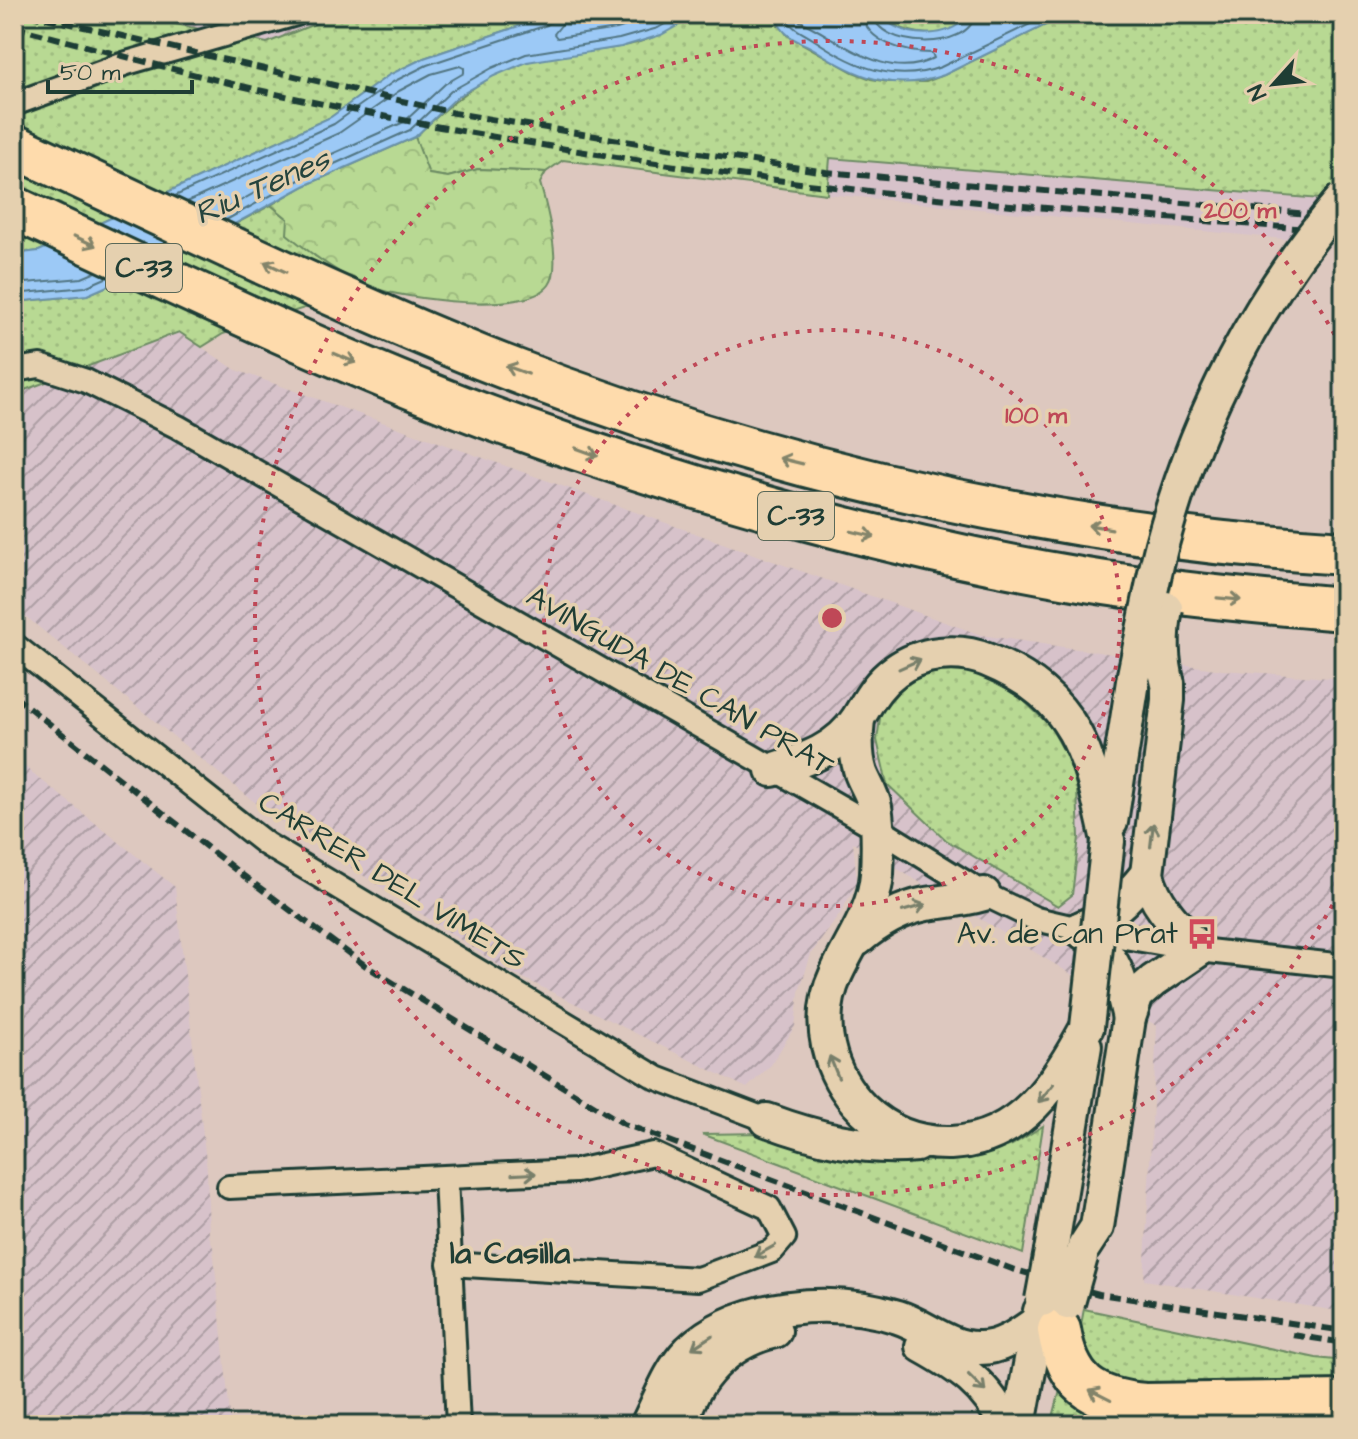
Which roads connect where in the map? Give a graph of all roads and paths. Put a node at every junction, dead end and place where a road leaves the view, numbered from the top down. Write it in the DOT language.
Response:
graph roads {
  1 [pos="296,14"];
  2 [pos="14,104"];
  3 [pos="14,146"];
  4 [pos="1344,197"];
  5 [pos="14,208"];
  6 [pos="14,370"];
  7 [pos="1176,496"];
  8 [pos="1344,553"];
  9 [pos="1344,609"];
  10 [pos="14,645"];
  11 [pos="858,719"];
  12 [pos="772,770"];
  13 [pos="877,828"];
  14 [pos="1108,841"];
  15 [pos="1147,874"];
  16 [pos="984,894"];
  17 [pos="1079,929"];
  18 [pos="852,944"];
  19 [pos="1199,950"];
  20 [pos="1344,966"];
  21 [pos="1129,1018"];
  22 [pos="1087,1027"];
  23 [pos="767,1120"];
  24 [pos="927,1144"];
  25 [pos="446,1178"];
  26 [pos="229,1187"];
  27 [pos="1072,1252"];
  28 [pos="449,1264"];
  29 [pos="1051,1314"];
  30 [pos="1344,1402"];
  31 [pos="1015,1422"];
  32 [pos="458,1425"];
  33 [pos="647,1425"];
  34 [pos="681,1425"];
  1 -- 2 [label="street"];
  8 -- 3 [label="highway, C-33, one-way"];
  4 -- 7 [label="street, bridge"];
  5 -- 9 [label="highway, C-33, one-way"];
  6 -- 12 [label="street, AVINGUDA DE CAN PRAT"];
  7 -- 14 [label="street, bridge"];
  15 -- 7 [label="street, one-way, bridge"];
  10 -- 23 [label="street, CARRER DEL VIMETS"];
  11 -- 12 [label="street"];
  11 -- 13 [label="street"];
  11 -- 14 [label="street, one-way"];
  12 -- 13 [label="street, AVINGUDA DE CAN PRAT"];
  13 -- 16 [label="street, AVINGUDA DE CAN PRAT"];
  13 -- 18 [label="street"];
  14 -- 22 [label="street, bridge"];
  15 -- 17 [label="street"];
  15 -- 19 [label="street"];
  16 -- 17 [label="street, AVINGUDA DE CAN PRAT"];
  18 -- 16 [label="street, one-way"];
  17 -- 19 [label="street, AVINGUDA DE CAN PRAT"];
  17 -- 21 [label="street"];
  24 -- 18 [label="street, one-way"];
  19 -- 20 [label="street, AVINGUDA DE CAN PRAT"];
  19 -- 21 [label="street"];
  21 -- 27 [label="street"];
  22 -- 24 [label="street, one-way"];
  22 -- 27 [label="street"];
  23 -- 24 [label="street"];
  25 -- 26 [label="street"];
  25 -- 28 [label="street"];
  25 -- 28 [label="street, one-way"];
  27 -- 29 [label="street, bridge"];
  28 -- 32 [label="street"];
  30 -- 29 [label="highway, one-way"];
  29 -- 31 [label="street"];
  29 -- 33 [label="street, one-way"];
  34 -- 31 [label="street, one-way"];
}
